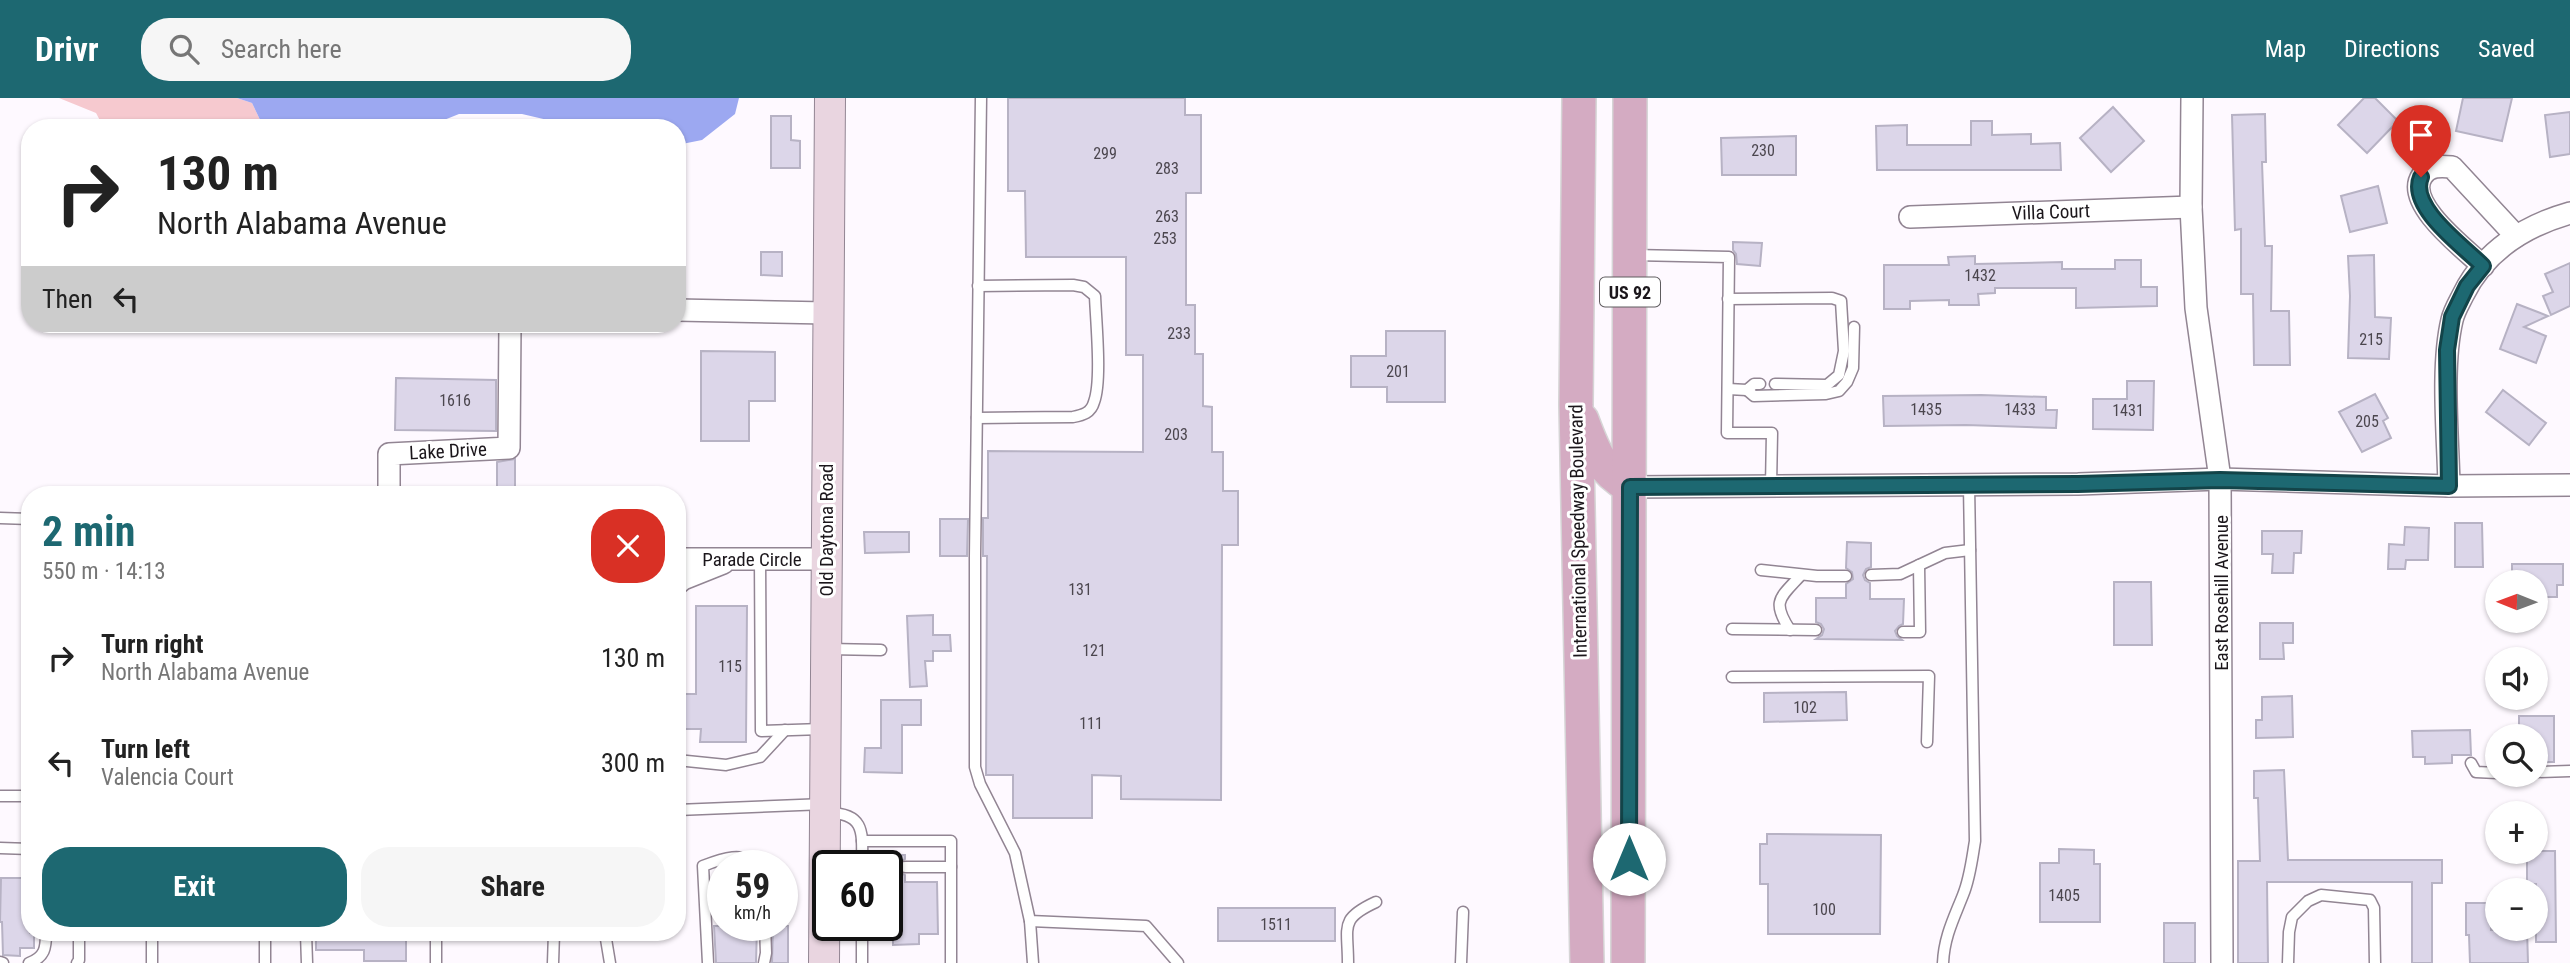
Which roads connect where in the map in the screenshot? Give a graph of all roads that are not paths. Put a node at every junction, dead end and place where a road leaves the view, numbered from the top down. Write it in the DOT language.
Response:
graph roads {
  1 [pos="830,98"];
  2 [pos="981,98"];
  3 [pos="1578,98"];
  4 [pos="1630,98"];
  5 [pos="2192,98"];
  6 [pos="2191,207"];
  7 [pos="2570,213"];
  8 [pos="1910,217"];
  9 [pos="2516,236"];
  10 [pos="1630,255"];
  11 [pos="2483,266"];
  12 [pos="978,285"];
  13 [pos="1728,299"];
  14 [pos="1841,301"];
  15 [pos="1854,309"];
  16 [pos="686,310"];
  17 [pos="827,313"];
  18 [pos="1854,327"];
  19 [pos="510,333"];
  20 [pos="1760,384"];
  21 [pos="1775,384"];
  22 [pos="1728,389"];
  23 [pos="1747,390"];
  24 [pos="1576,405"];
  25 [pos="977,418"];
  26 [pos="2220,480"];
  27 [pos="1969,485"];
  28 [pos="2570,485"];
  29 [pos="389,486"];
  30 [pos="1771,486"];
  31 [pos="2449,486"];
  32 [pos="1630,487"];
  33 [pos="0,518"];
  34 [pos="21,519"];
  35 [pos="1970,550"];
  36 [pos="686,559"];
  37 [pos="734,559"];
  38 [pos="760,559"];
  39 [pos="826,559"];
  40 [pos="1919,565"];
  41 [pos="1761,570"];
  42 [pos="1801,575"];
  43 [pos="1871,575"];
  44 [pos="1846,576"];
  45 [pos="686,578"];
  46 [pos="1731,629"];
  47 [pos="1790,630"];
  48 [pos="1816,630"];
  49 [pos="1903,632"];
  50 [pos="826,649"];
  51 [pos="881,650"];
  52 [pos="1732,677"];
  53 [pos="825,729"];
  54 [pos="785,730"];
  55 [pos="1927,742"];
  56 [pos="686,761"];
  57 [pos="2471,763"];
  58 [pos="2570,771"];
  59 [pos="2485,772"];
  60 [pos="2548,772"];
  61 [pos="0,796"];
  62 [pos="21,796"];
  63 [pos="825,808"];
  64 [pos="686,810"];
  65 [pos="862,841"];
  66 [pos="0,848"];
  67 [pos="21,849"];
  68 [pos="862,850"];
  69 [pos="707,864"];
  70 [pos="905,867"];
  71 [pos="951,867"];
  72 [pos="1376,902"];
  73 [pos="1586,907"];
  74 [pos="1463,912"];
  75 [pos="1030,921"];
  76 [pos="46,941"];
  77 [pos="79,941"];
  78 [pos="152,941"];
  79 [pos="265,941"];
  80 [pos="306,941"];
  81 [pos="436,941"];
  82 [pos="554,941"];
  83 [pos="606,941"];
  84 [pos="766,941"];
  85 [pos="862,941"];
  86 [pos="1628,947"];
  87 [pos="29,963"];
  88 [pos="77,963"];
  89 [pos="152,963"];
  90 [pos="265,963"];
  91 [pos="307,963"];
  92 [pos="436,963"];
  93 [pos="553,963"];
  94 [pos="610,963"];
  95 [pos="708,963"];
  96 [pos="764,963"];
  97 [pos="824,963"];
  98 [pos="862,963"];
  99 [pos="951,963"];
  100 [pos="1033,963"];
  101 [pos="1178,963"];
  102 [pos="1347,963"];
  103 [pos="1461,963"];
  104 [pos="1567,963"];
  105 [pos="1587,963"];
  106 [pos="1639,963"];
  107 [pos="1943,963"];
  108 [pos="2222,963"];
  109 [pos="2288,963"];
  110 [pos="2375,963"];
  1 -- 17 [label="street, Old Daytona Road"];
  2 -- 12 [label="lane"];
  3 -- 24 [label="main road, International Speedway Boulevard / US 92"];
  4 -- 10 [label="main road, US 92"];
  5 -- 6 [label="street, East Rosehill Avenue"];
  6 -- 8 [label="street, Villa Court"];
  6 -- 26 [label="street, East Rosehill Avenue"];
  7 -- 9 [label="street"];
  9 -- 11 [label="street"];
  9 -- 11 [label="street"];
  10 -- 13 [label="lane"];
  10 -- 32 [label="main road, US 92"];
  11 -- 31 [label="street"];
  12 -- 25 [label="lane"];
  12 -- 25 [label="lane"];
  13 -- 14 [label="lane"];
  13 -- 22 [label="lane"];
  14 -- 15 [label="lane"];
  14 -- 21 [label="lane"];
  16 -- 17 [label="street"];
  17 -- 39 [label="street, Old Daytona Road"];
  18 -- 23 [label="lane"];
  19 -- 29 [label="street, Lake Drive"];
  20 -- 23 [label="lane"];
  22 -- 23 [label="lane"];
  22 -- 30 [label="lane"];
  24 -- 32 [label="main road"];
  24 -- 73 [label="main road, International Speedway Boulevard / US 92"];
  25 -- 75 [label="lane"];
  26 -- 27 [label="street"];
  26 -- 31 [label="street"];
  26 -- 108 [label="street, East Rosehill Avenue"];
  27 -- 30 [label="street"];
  27 -- 35 [label="lane"];
  28 -- 31 [label="street"];
  30 -- 32 [label="street"];
  32 -- 86 [label="main road, US 92"];
  33 -- 34 [label="lane"];
  35 -- 40 [label="lane"];
  35 -- 107 [label="lane"];
  36 -- 37 [label="street, Parade Circle"];
  37 -- 38 [label="street, Parade Circle"];
  37 -- 45 [label="street"];
  38 -- 39 [label="street, Parade Circle"];
  38 -- 54 [label="lane"];
  39 -- 50 [label="street, Old Daytona Road"];
  40 -- 43 [label="lane"];
  40 -- 49 [label="lane"];
  41 -- 42 [label="lane"];
  42 -- 44 [label="lane"];
  42 -- 47 [label="lane"];
  46 -- 47 [label="lane"];
  47 -- 48 [label="lane"];
  50 -- 51 [label="lane"];
  50 -- 53 [label="street, Old Daytona Road"];
  52 -- 55 [label="lane"];
  53 -- 54 [label="lane"];
  53 -- 63 [label="street, Old Daytona Road"];
  54 -- 56 [label="lane"];
  57 -- 59 [label="lane"];
  58 -- 60 [label="lane"];
  61 -- 62 [label="lane"];
  63 -- 64 [label="lane"];
  63 -- 65 [label="lane"];
  63 -- 97 [label="street, Old Daytona Road"];
  65 -- 68 [label="lane"];
  65 -- 71 [label="lane"];
  66 -- 67 [label="lane"];
  69 -- 95 [label="lane"];
  70 -- 71 [label="lane"];
  71 -- 99 [label="lane"];
  72 -- 102 [label="lane"];
  73 -- 104 [label="main road"];
  73 -- 105 [label="main road, International Speedway Boulevard / US 92"];
  74 -- 103 [label="lane"];
  75 -- 100 [label="lane"];
  75 -- 101 [label="lane"];
  76 -- 87 [label="lane"];
  77 -- 88 [label="lane"];
  78 -- 89 [label="lane"];
  79 -- 90 [label="lane"];
  80 -- 91 [label="lane"];
  81 -- 92 [label="lane"];
  82 -- 93 [label="lane"];
  83 -- 94 [label="lane"];
  84 -- 96 [label="lane"];
  85 -- 98 [label="lane"];
  86 -- 106 [label="main road, US 92"];
  109 -- 110 [label="lane"];
}
